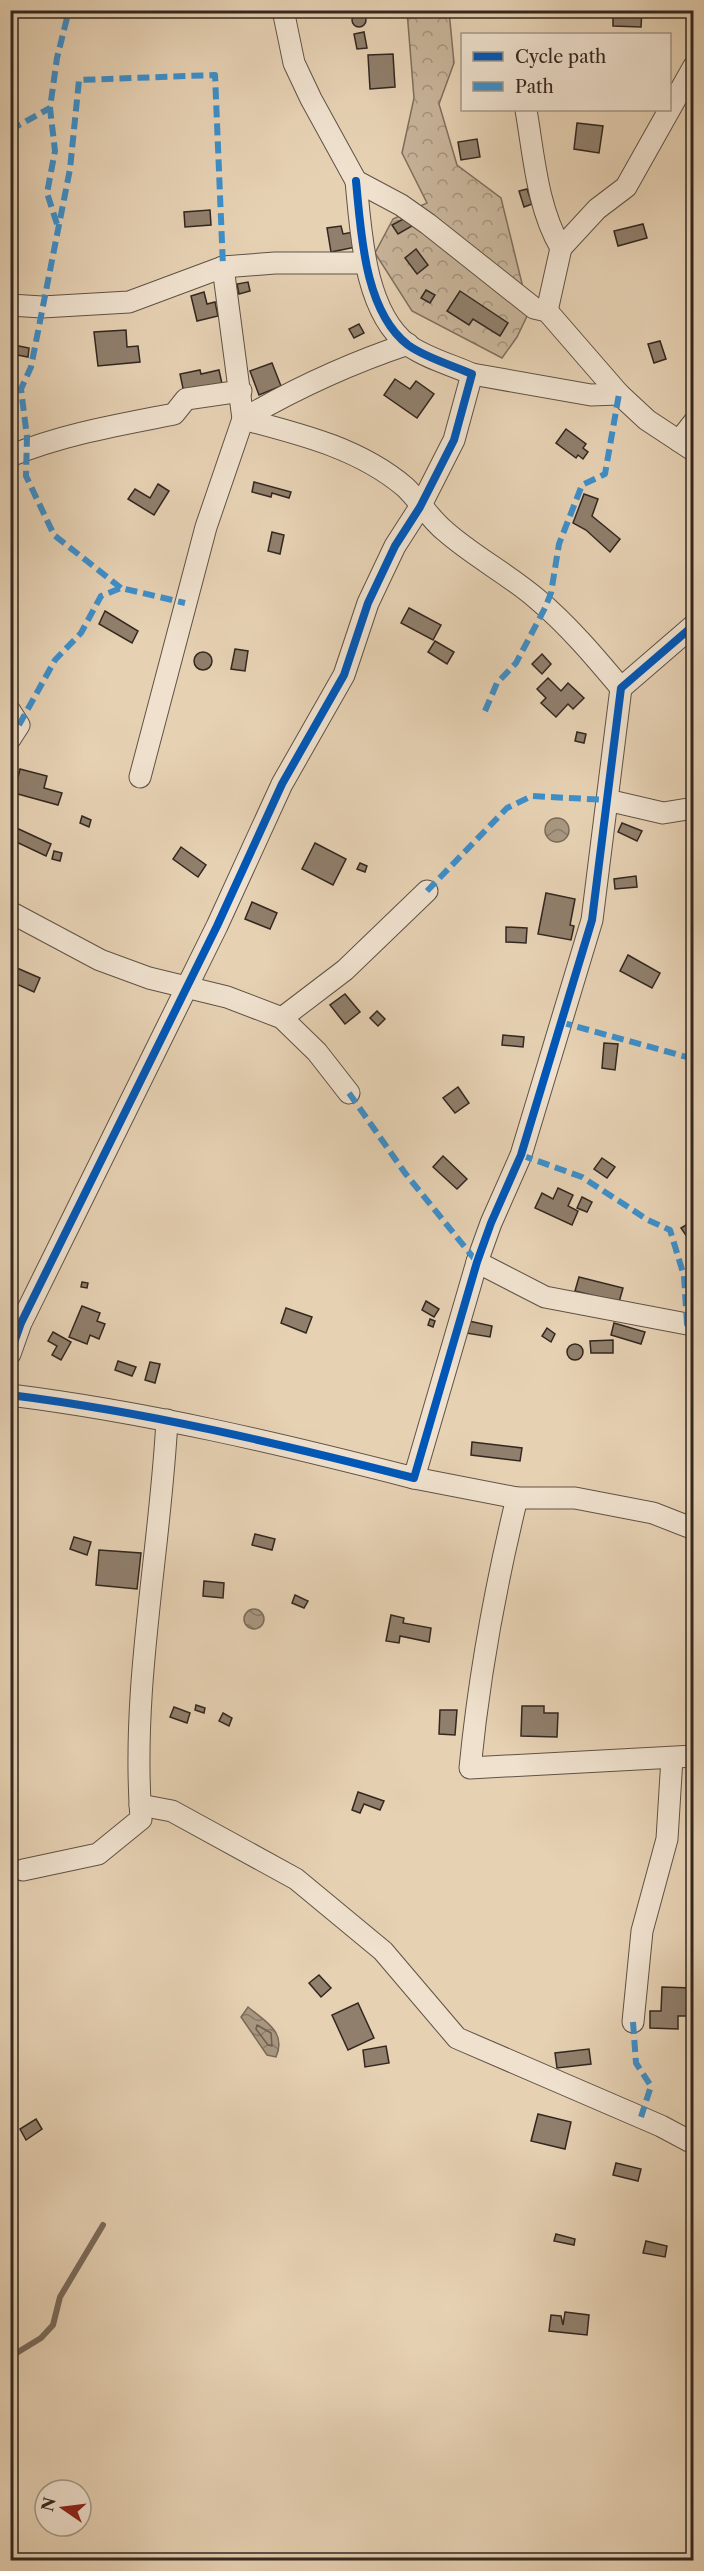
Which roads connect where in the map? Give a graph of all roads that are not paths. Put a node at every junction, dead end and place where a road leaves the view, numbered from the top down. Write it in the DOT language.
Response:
graph roads {
  1 [pos="283,10"];
  2 [pos="693,66"];
  3 [pos="671,106"];
  4 [pos="526,111"];
  5 [pos="668,111"];
  6 [pos="356,181"];
  7 [pos="561,248"];
  8 [pos="365,263"];
  9 [pos="223,267"];
  10 [pos="10,305"];
  11 [pos="548,310"];
  12 [pos="408,344"];
  13 [pos="472,374"];
  14 [pos="241,391"];
  15 [pos="619,394"];
  16 [pos="243,419"];
  17 [pos="693,422"];
  18 [pos="686,446"];
  19 [pos="10,456"];
  20 [pos="420,507"];
  21 [pos="693,625"];
  22 [pos="621,688"];
  23 [pos="10,711"];
  24 [pos="10,739"];
  25 [pos="140,777"];
  26 [pos="607,800"];
  27 [pos="693,808"];
  28 [pos="426,891"];
  29 [pos="10,912"];
  30 [pos="187,987"];
  31 [pos="282,1018"];
  32 [pos="349,1093"];
  33 [pos="477,1262"];
  34 [pos="687,1324"];
  35 [pos="10,1354"];
  36 [pos="10,1395"];
  37 [pos="167,1420"];
  38 [pos="414,1478"];
  39 [pos="517,1498"];
  40 [pos="693,1529"];
  41 [pos="693,1756"];
  42 [pos="672,1758"];
  43 [pos="140,1806"];
  44 [pos="23,1870"];
  45 [pos="633,2022"];
  46 [pos="691,2142"];
  1 -- 6 [label="street"];
  2 -- 3 [label="street"];
  4 -- 7 [label="street"];
  5 -- 7 [label="street"];
  6 -- 8 [label="street"];
  6 -- 11 [label="street"];
  7 -- 11 [label="street"];
  8 -- 9 [label="street"];
  8 -- 12 [label="street"];
  9 -- 10 [label="street"];
  9 -- 14 [label="street"];
  11 -- 15 [label="street"];
  12 -- 13 [label="street"];
  12 -- 16 [label="street"];
  13 -- 15 [label="street"];
  13 -- 20 [label="street"];
  14 -- 16 [label="street"];
  14 -- 19 [label="street"];
  15 -- 18 [label="street"];
  16 -- 20 [label="street"];
  16 -- 25 [label="street"];
  17 -- 18 [label="street"];
  20 -- 22 [label="street"];
  20 -- 30 [label="street"];
  21 -- 22 [label="street"];
  22 -- 26 [label="street"];
  23 -- 24 [label="street"];
  26 -- 27 [label="street"];
  26 -- 33 [label="street"];
  28 -- 31 [label="street"];
  29 -- 30 [label="street"];
  30 -- 31 [label="street"];
  30 -- 35 [label="street"];
  31 -- 32 [label="street"];
  33 -- 34 [label="street"];
  33 -- 38 [label="street"];
  36 -- 37 [label="street"];
  37 -- 38 [label="street"];
  37 -- 43 [label="street"];
  38 -- 39 [label="street"];
  39 -- 40 [label="street"];
  39 -- 42 [label="street"];
  41 -- 42 [label="street"];
  42 -- 45 [label="street"];
  43 -- 44 [label="street"];
  43 -- 46 [label="street"];
}
